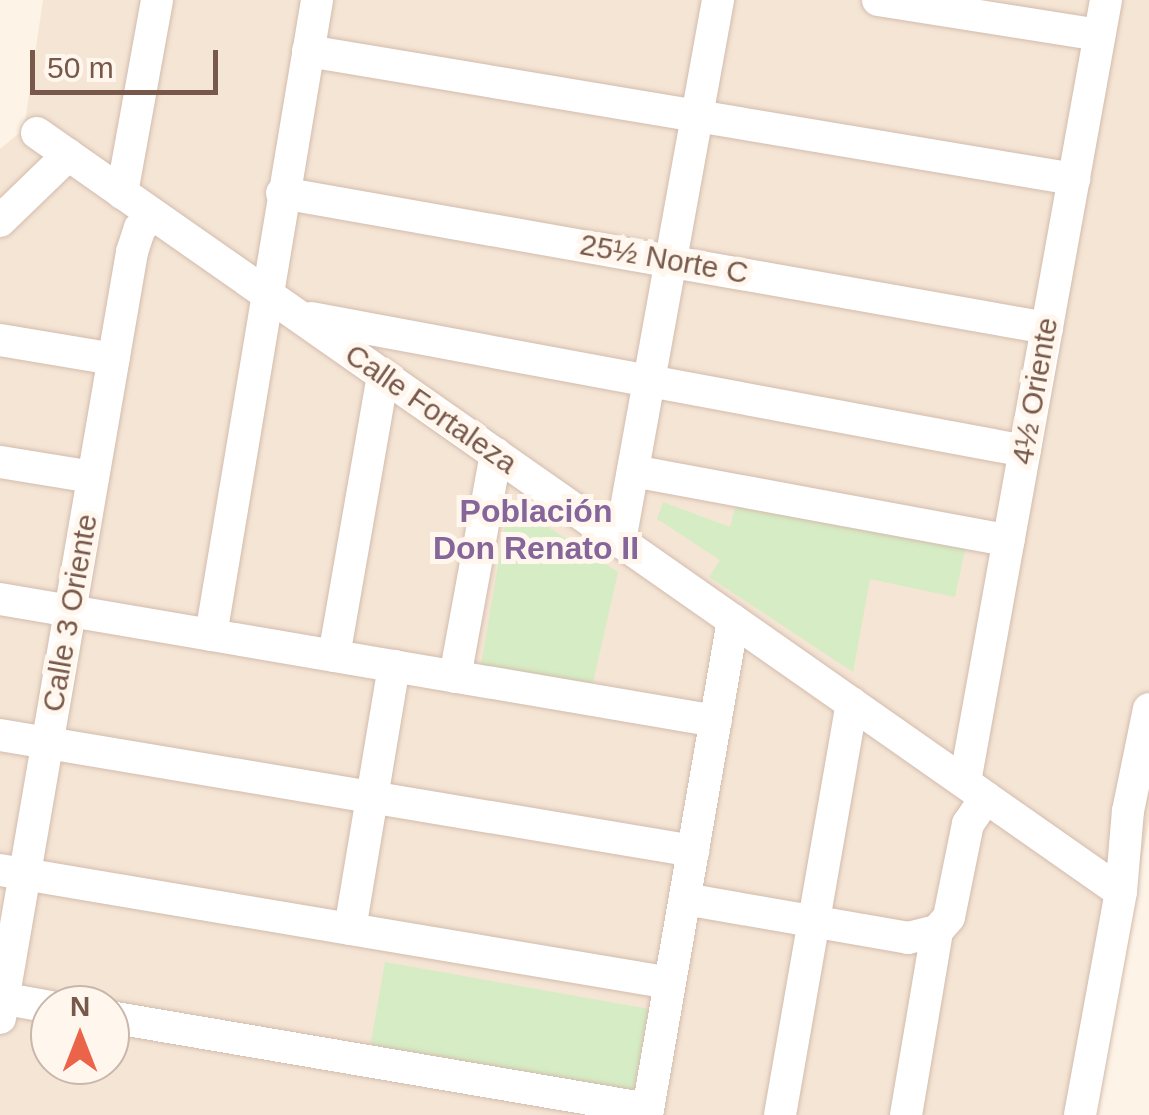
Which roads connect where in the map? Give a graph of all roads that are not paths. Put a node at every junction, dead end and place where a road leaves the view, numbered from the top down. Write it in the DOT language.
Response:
graph roads {
  1 [pos="157,0"];
  2 [pos="317,0"];
  3 [pos="718,0"];
  4 [pos="878,0"];
  5 [pos="1106,0"];
  6 [pos="1100,34"];
  7 [pos="308,51"];
  8 [pos="697,114"];
  9 [pos="37,133"];
  10 [pos="68,155"];
  11 [pos="1074,179"];
  12 [pos="282,192"];
  13 [pos="122,193"];
  14 [pos="153,214"];
  15 [pos="0,221"];
  16 [pos="671,260"];
  17 [pos="284,306"];
  18 [pos="1047,328"];
  19 [pos="0,340"];
  20 [pos="113,359"];
  21 [pos="383,376"];
  22 [pos="649,382"];
  23 [pos="1024,452"];
  24 [pos="496,454"];
  25 [pos="0,462"];
  26 [pos="633,472"];
  27 [pos="93,477"];
  28 [pos="620,541"];
  29 [pos="1008,541"];
  30 [pos="0,599"];
  31 [pos="70,611"];
  32 [pos="733,620"];
  33 [pos="211,635"];
  34 [pos="334,656"];
  35 [pos="394,666"];
  36 [pos="454,677"];
  37 [pos="852,703"];
  38 [pos="1149,710"];
  39 [pos="716,721"];
  40 [pos="0,735"];
  41 [pos="47,743"];
  42 [pos="975,789"];
  43 [pos="372,797"];
  44 [pos="693,851"];
  45 [pos="12,872"];
  46 [pos="1120,892"];
  47 [pos="684,900"];
  48 [pos="813,922"];
  49 [pos="350,929"];
  50 [pos="937,932"];
  51 [pos="670,983"];
  52 [pos="1,1005"];
  53 [pos="30,1006"];
  54 [pos="130,1021"];
  55 [pos="648,1112"];
  56 [pos="780,1115"];
  57 [pos="906,1115"];
  58 [pos="1080,1115"];
  1 -- 13 [label="street"];
  2 -- 7 [label="street"];
  3 -- 8 [label="street"];
  4 -- 6 [label="street"];
  5 -- 6 [label="street, 4½ Oriente"];
  6 -- 11 [label="street, 4½ Oriente"];
  7 -- 8 [label="street"];
  7 -- 12 [label="street"];
  8 -- 11 [label="street"];
  8 -- 16 [label="street"];
  9 -- 10 [label="street, Calle Fortaleza"];
  10 -- 13 [label="street, Calle Fortaleza"];
  10 -- 15 [label="street"];
  11 -- 18 [label="street, 4½ Oriente"];
  12 -- 16 [label="street, 25½ Norte C"];
  12 -- 17 [label="street"];
  13 -- 14 [label="street, Calle Fortaleza"];
  14 -- 17 [label="street, Calle Fortaleza"];
  14 -- 20 [label="street, Calle 3 Oriente"];
  16 -- 18 [label="street, 25½ Norte C"];
  16 -- 22 [label="street"];
  17 -- 21 [label="street, Calle Fortaleza"];
  17 -- 22 [label="street"];
  17 -- 33 [label="street"];
  18 -- 23 [label="street, 4½ Oriente"];
  19 -- 20 [label="street"];
  20 -- 27 [label="street, Calle 3 Oriente"];
  21 -- 24 [label="street, Calle Fortaleza"];
  21 -- 34 [label="street"];
  22 -- 23 [label="street"];
  22 -- 26 [label="street"];
  23 -- 29 [label="street, 4½ Oriente"];
  24 -- 28 [label="street, Calle Fortaleza"];
  24 -- 36 [label="street"];
  25 -- 27 [label="street"];
  26 -- 28 [label="street"];
  26 -- 29 [label="street"];
  27 -- 31 [label="street, Calle 3 Oriente"];
  28 -- 32 [label="street, Calle Fortaleza"];
  29 -- 42 [label="street, 4½ Oriente"];
  30 -- 31 [label="street"];
  31 -- 33 [label="street"];
  31 -- 41 [label="street, Calle 3 Oriente"];
  32 -- 37 [label="street, Calle Fortaleza"];
  32 -- 39 [label="street"];
  33 -- 34 [label="street"];
  34 -- 35 [label="street"];
  35 -- 36 [label="street"];
  35 -- 43 [label="street"];
  36 -- 39 [label="street"];
  37 -- 42 [label="street, Calle Fortaleza"];
  37 -- 48 [label="street"];
  38 -- 46 [label="street"];
  39 -- 44 [label="street"];
  40 -- 41 [label="street"];
  41 -- 43 [label="street"];
  41 -- 45 [label="street, Calle 3 Oriente"];
  42 -- 46 [label="street, Calle Fortaleza"];
  42 -- 50 [label="street, 4½ Oriente"];
  43 -- 44 [label="street"];
  43 -- 49 [label="street"];
  44 -- 47 [label="street"];
  45 -- 49 [label="street"];
  45 -- 52 [label="street, Calle 3 Oriente"];
  46 -- 58 [label="street"];
  47 -- 48 [label="street"];
  47 -- 51 [label="street"];
  48 -- 50 [label="street"];
  48 -- 56 [label="street"];
  49 -- 51 [label="street"];
  50 -- 57 [label="street, 4½ Oriente"];
  51 -- 55 [label="street"];
  52 -- 53 [label="street"];
  54 -- 55 [label="street"];
}
